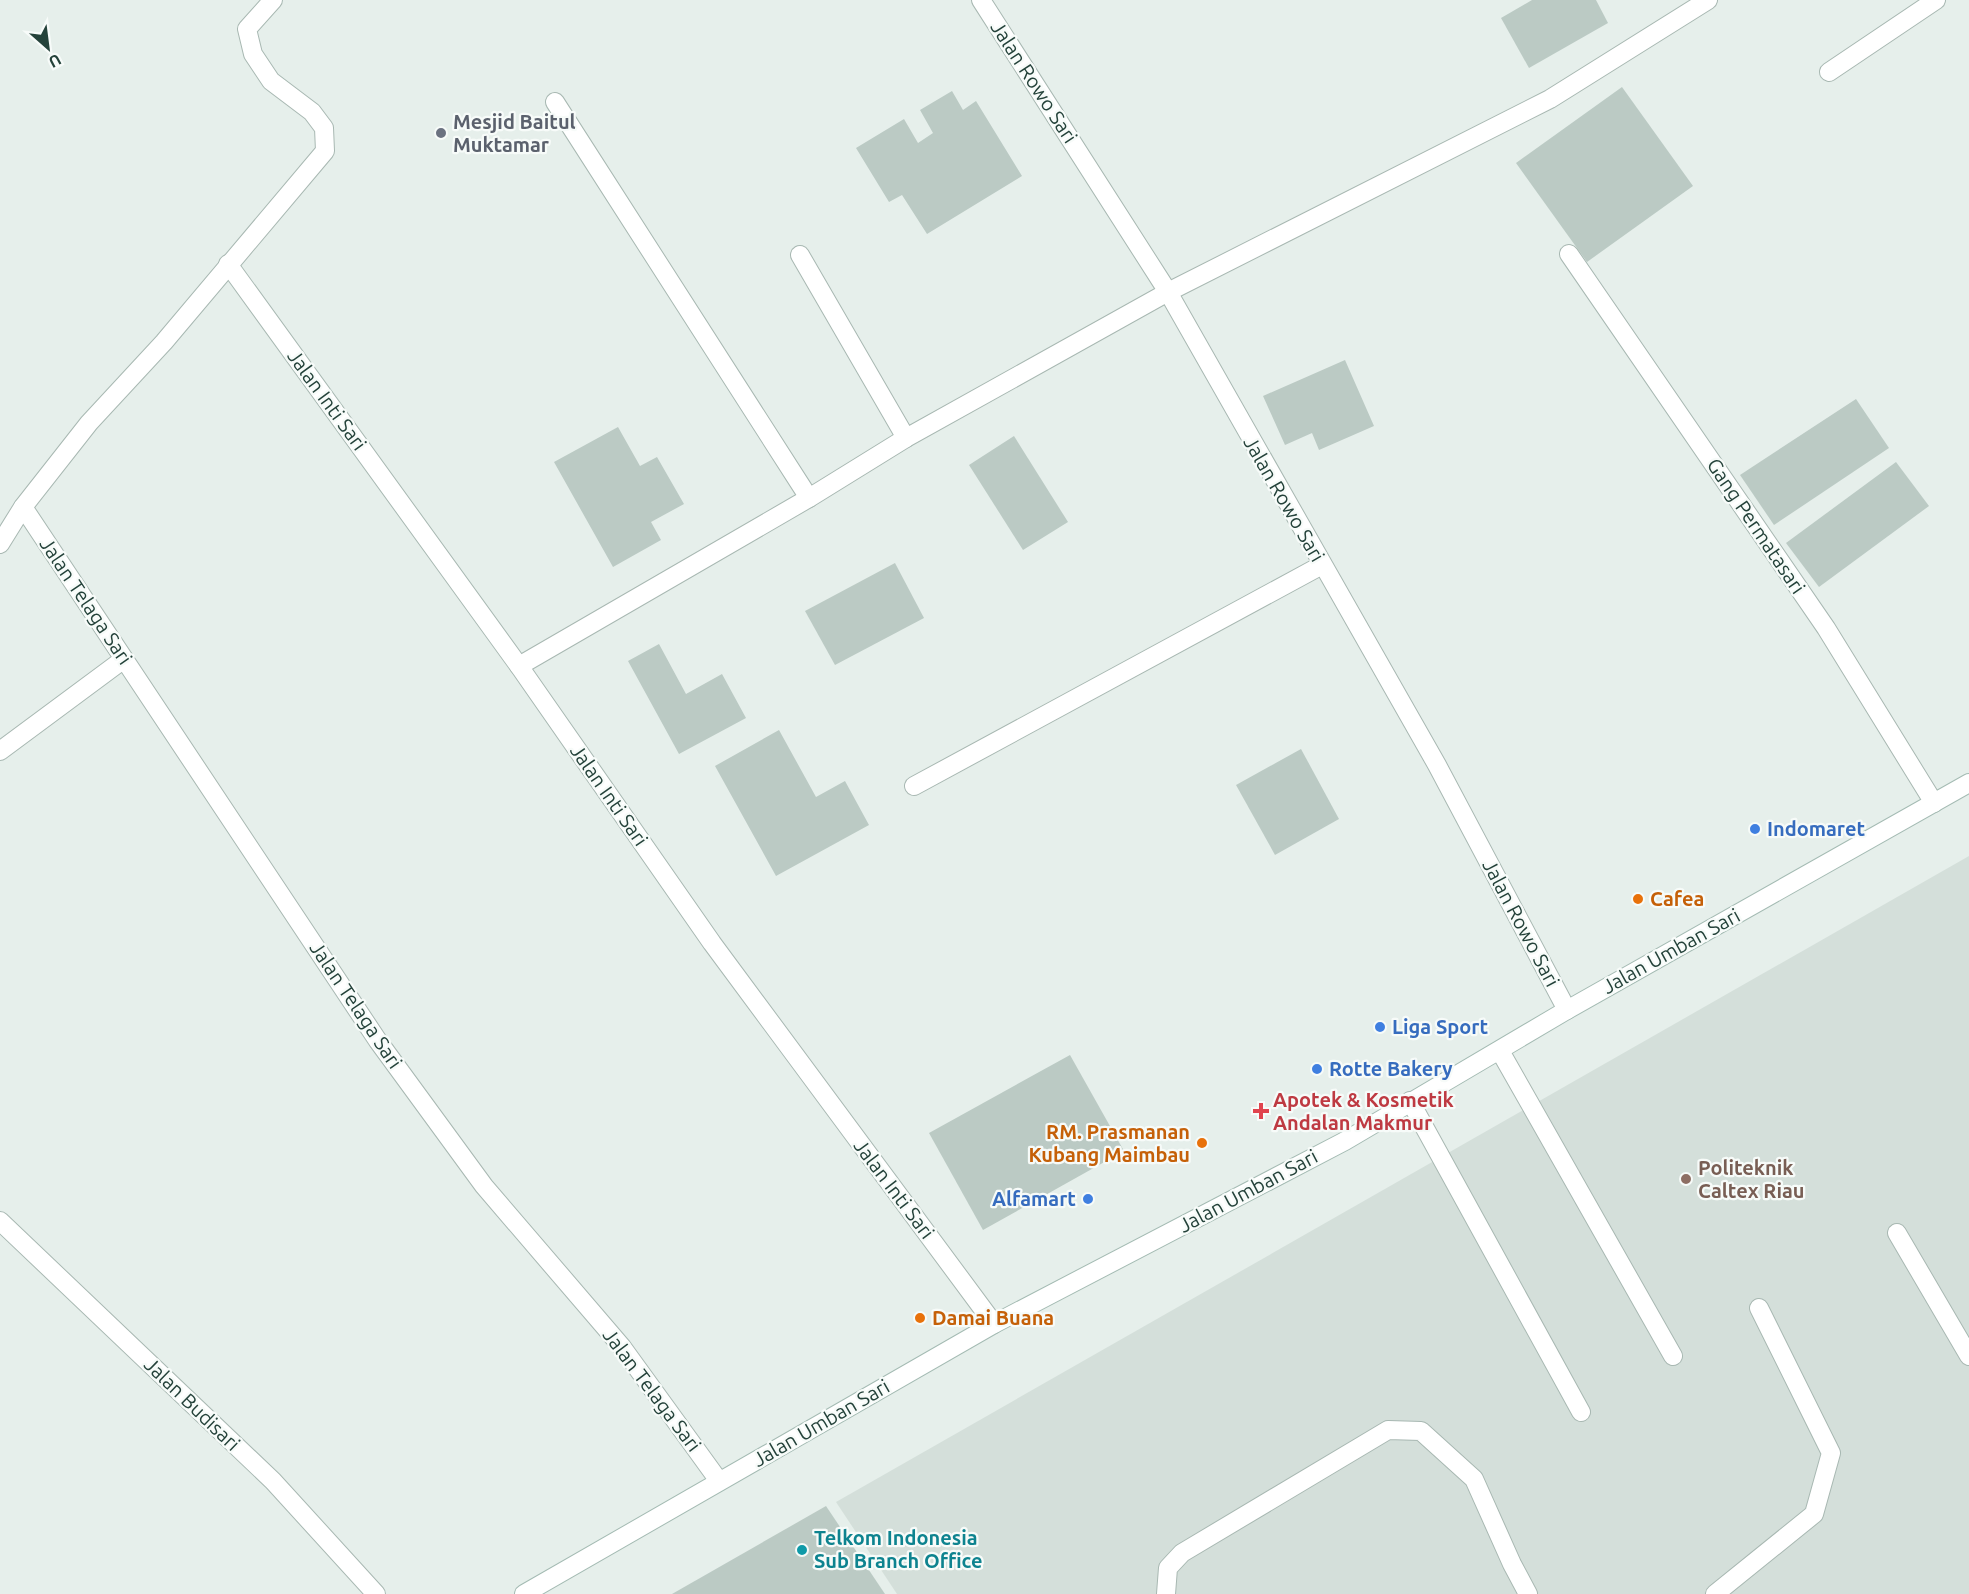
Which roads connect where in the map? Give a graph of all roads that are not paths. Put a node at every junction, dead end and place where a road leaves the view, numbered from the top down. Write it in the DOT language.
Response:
graph roads {
  1 [pos="273,0"];
  2 [pos="981,0"];
  3 [pos="1708,0"];
  4 [pos="1936,0"];
  5 [pos="1829,72"];
  6 [pos="555,102"];
  7 [pos="1569,254"];
  8 [pos="800,255"];
  9 [pos="228,264"];
  10 [pos="1168,292"];
  11 [pos="906,438"];
  12 [pos="809,498"];
  13 [pos="23,507"];
  14 [pos="0,544"];
  15 [pos="1322,565"];
  16 [pos="124,659"];
  17 [pos="519,666"];
  18 [pos="0,751"];
  19 [pos="1969,783"];
  20 [pos="914,786"];
  21 [pos="1934,803"];
  22 [pos="1567,1010"];
  23 [pos="1500,1051"];
  24 [pos="1410,1101"];
  25 [pos="0,1221"];
  26 [pos="1896,1233"];
  27 [pos="1759,1308"];
  28 [pos="994,1324"];
  29 [pos="1673,1356"];
  30 [pos="1969,1356"];
  31 [pos="1581,1412"];
  32 [pos="719,1481"];
  33 [pos="376,1594"];
  34 [pos="524,1594"];
  35 [pos="1166,1594"];
  36 [pos="1528,1594"];
  37 [pos="1715,1594"];
  1 -- 9 [label="street"];
  2 -- 10 [label="street, Jalan Rowo Sari"];
  3 -- 10 [label="street"];
  4 -- 5 [label="street"];
  6 -- 12 [label="street"];
  7 -- 21 [label="street, Gang Permatasari"];
  8 -- 11 [label="street"];
  9 -- 13 [label="street"];
  9 -- 17 [label="street, Jalan Inti Sari"];
  10 -- 11 [label="street"];
  10 -- 15 [label="street, Jalan Rowo Sari"];
  11 -- 12 [label="street"];
  12 -- 17 [label="street"];
  13 -- 14 [label="street"];
  13 -- 16 [label="street, Jalan Telaga Sari"];
  15 -- 20 [label="street"];
  15 -- 22 [label="street, Jalan Rowo Sari"];
  16 -- 18 [label="street"];
  16 -- 32 [label="street, Jalan Telaga Sari"];
  17 -- 28 [label="street, Jalan Inti Sari"];
  19 -- 21 [label="street, Jalan Umban Sari"];
  21 -- 22 [label="street, Jalan Umban Sari"];
  22 -- 23 [label="street, Jalan Umban Sari"];
  23 -- 24 [label="street, Jalan Umban Sari"];
  23 -- 29 [label="street"];
  24 -- 28 [label="street, Jalan Umban Sari"];
  24 -- 31 [label="street"];
  25 -- 33 [label="street, Jalan Budisari"];
  26 -- 30 [label="street"];
  27 -- 37 [label="street"];
  28 -- 32 [label="street, Jalan Umban Sari"];
  32 -- 34 [label="street, Jalan Umban Sari"];
  35 -- 36 [label="street"];
}
